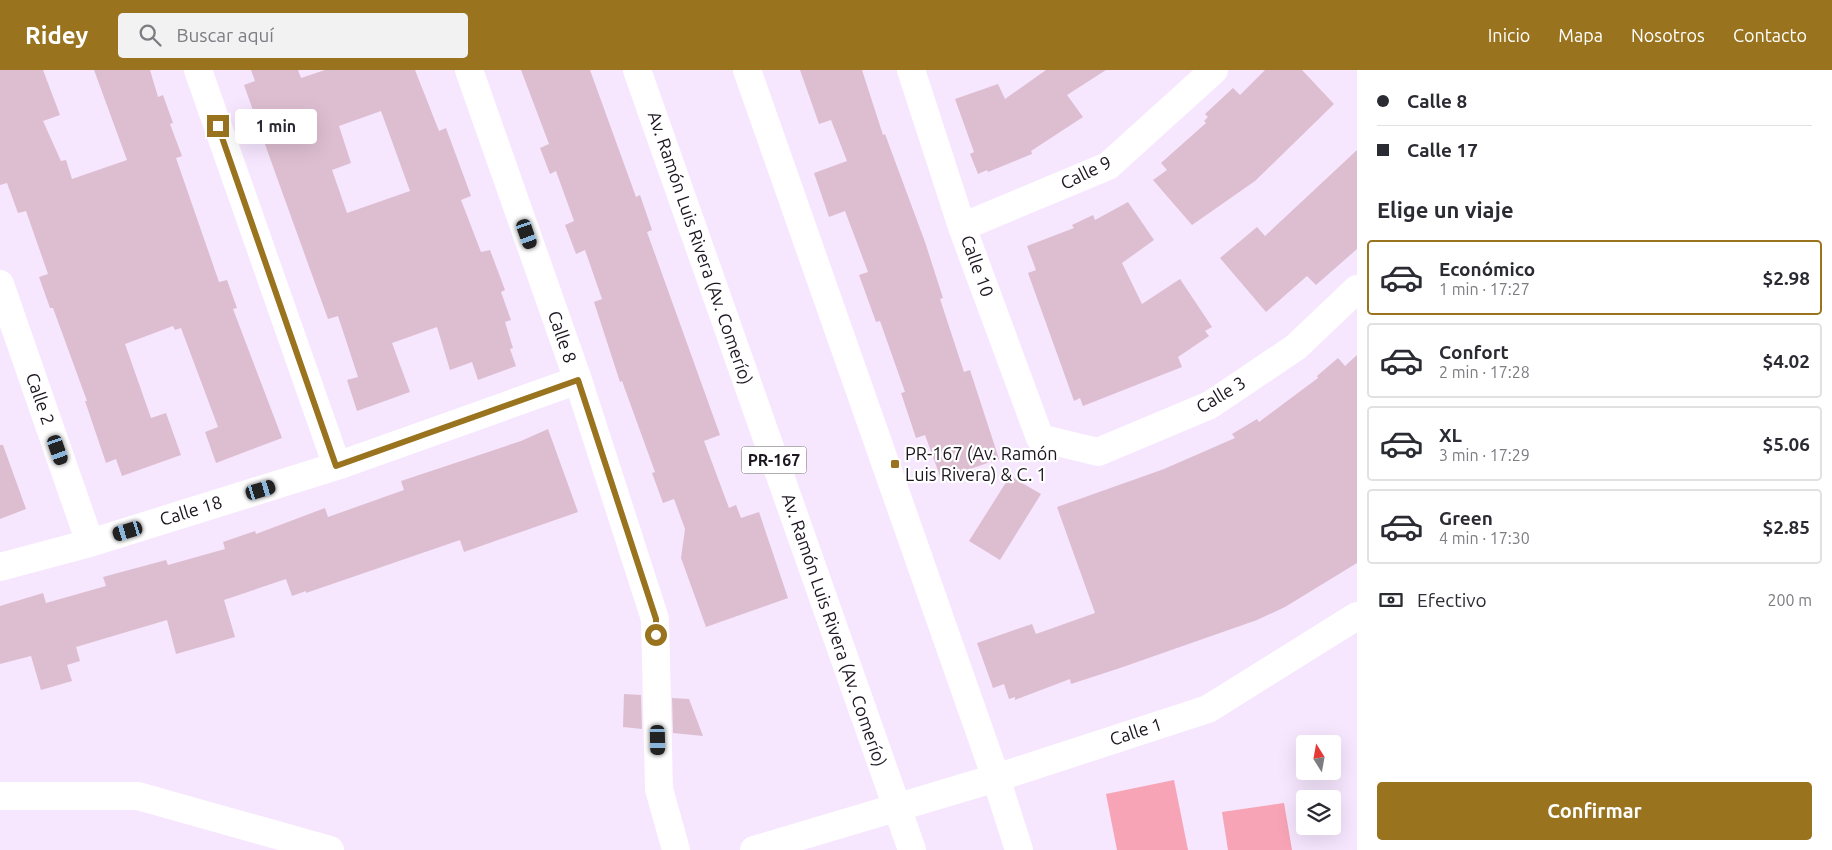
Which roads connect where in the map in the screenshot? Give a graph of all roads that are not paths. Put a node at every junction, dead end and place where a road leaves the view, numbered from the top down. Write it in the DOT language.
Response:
graph roads {
  1 [pos="198,70"];
  2 [pos="469,70"];
  3 [pos="637,70"];
  4 [pos="746,70"];
  5 [pos="910,70"];
  6 [pos="1214,70"];
  7 [pos="962,227"];
  8 [pos="0,284"];
  9 [pos="1357,289"];
  10 [pos="578,380"];
  11 [pos="1062,444"];
  12 [pos="336,466"];
  13 [pos="90,543"];
  14 [pos="0,567"];
  15 [pos="1357,616"];
  16 [pos="996,778"];
  17 [pos="0,796"];
  18 [pos="896,806"];
  19 [pos="330,850"];
  20 [pos="676,850"];
  21 [pos="754,850"];
  22 [pos="912,850"];
  23 [pos="1019,850"];
  1 -- 12 [label="street"];
  2 -- 10 [label="street, Calle 8"];
  3 -- 18 [label="street, Av. Ramón Luis Rivera (Av. Comerío) / PR-167"];
  4 -- 16 [label="street"];
  5 -- 7 [label="street, Calle 10"];
  6 -- 7 [label="street, Calle 9"];
  7 -- 11 [label="street, Calle 10"];
  8 -- 13 [label="street, Calle 2"];
  9 -- 11 [label="street, Calle 3"];
  10 -- 12 [label="street, Calle 18"];
  10 -- 20 [label="street, Calle 8"];
  12 -- 13 [label="street, Calle 18"];
  13 -- 14 [label="street, Calle 18"];
  15 -- 16 [label="street, Calle 1"];
  16 -- 18 [label="street, Calle 1"];
  16 -- 23 [label="street"];
  17 -- 19 [label="street"];
  18 -- 21 [label="street, Calle 1"];
  18 -- 22 [label="street, Av. Ramón Luis Rivera (Av. Comerío) / PR-167"];
}
